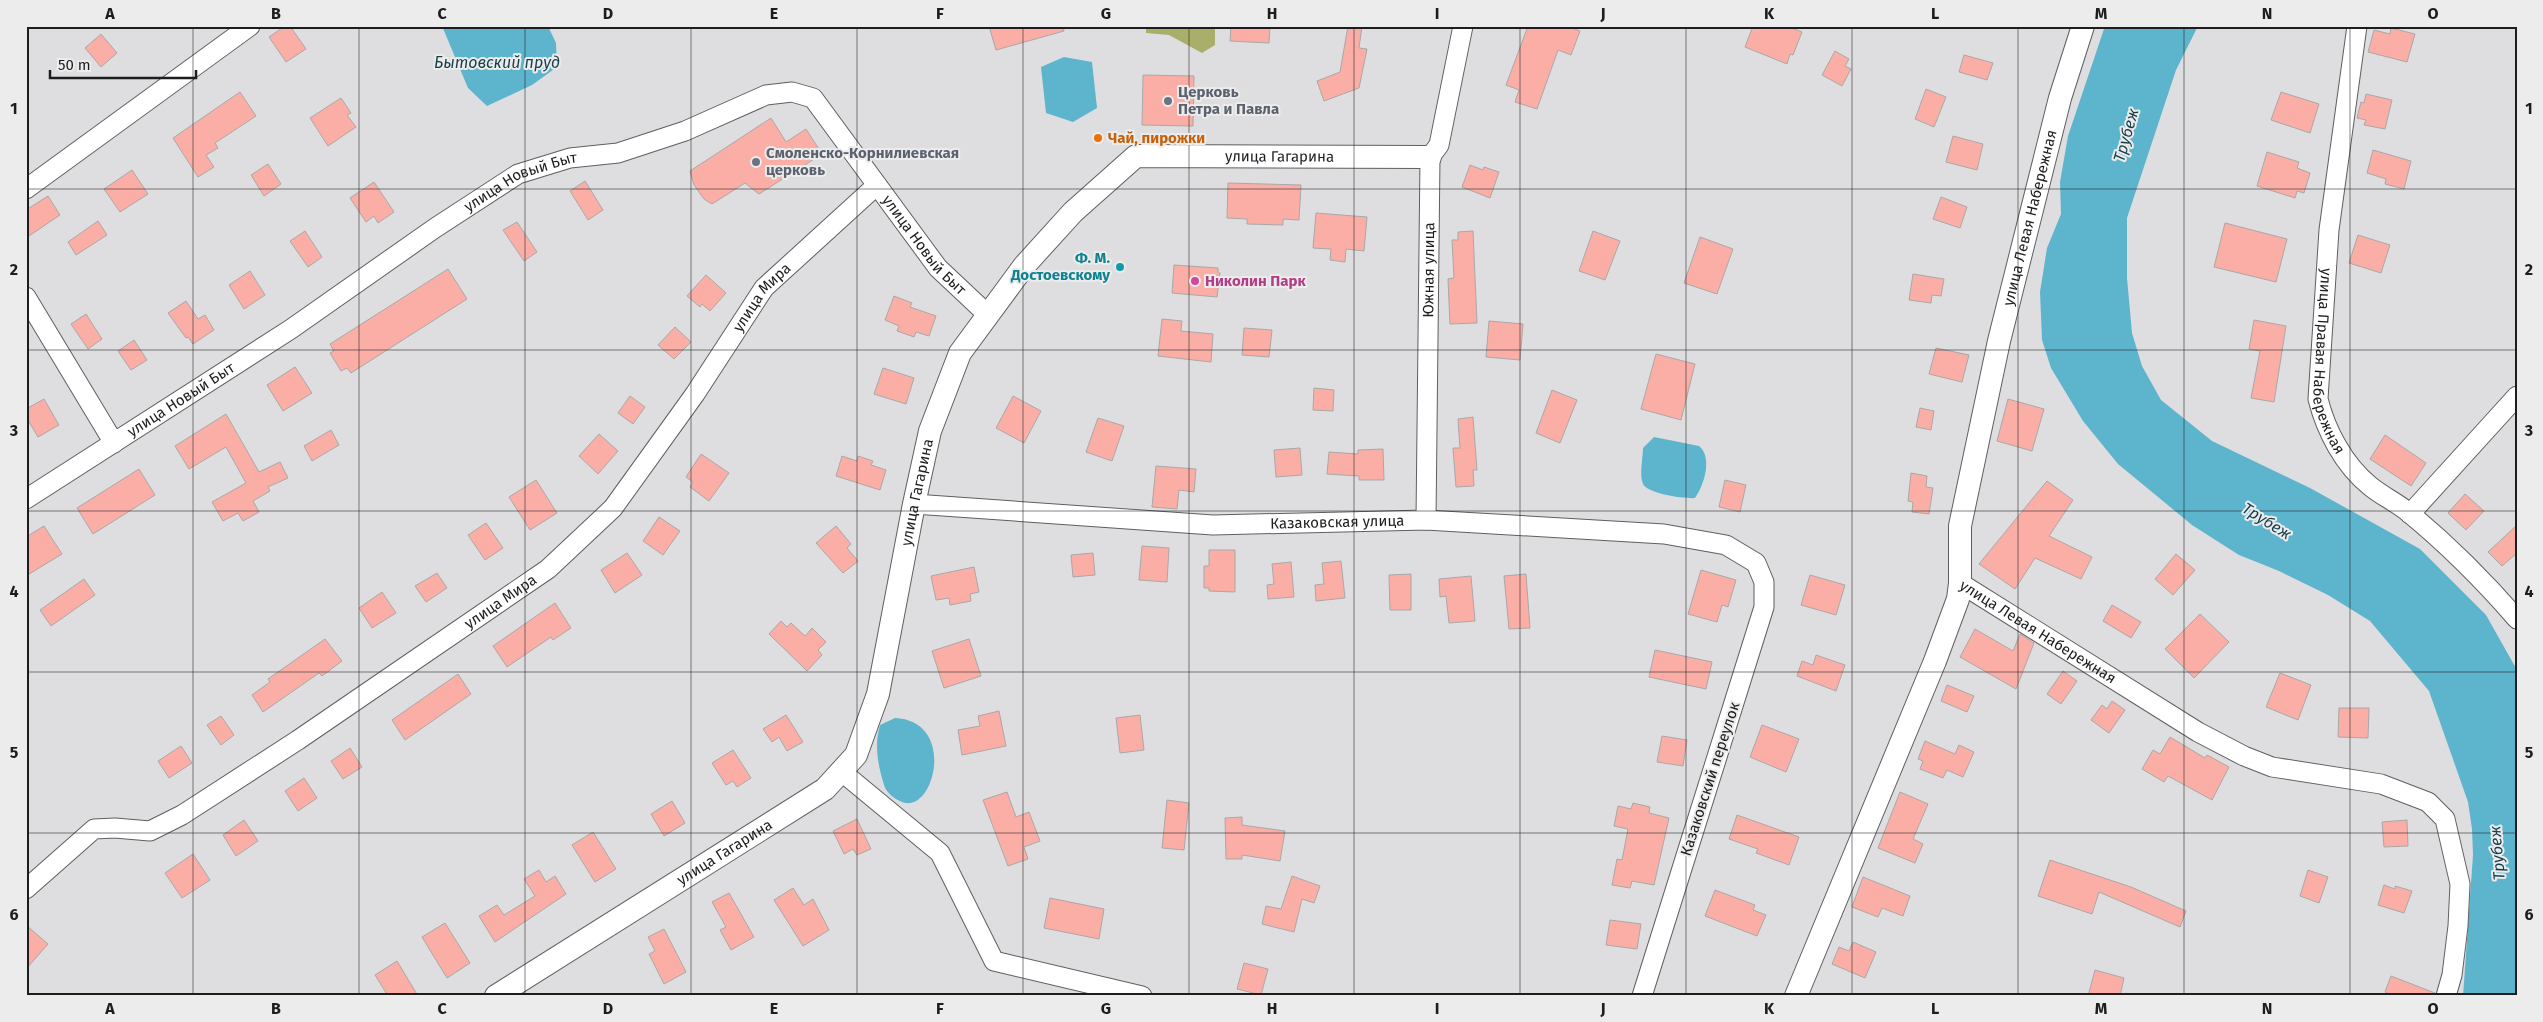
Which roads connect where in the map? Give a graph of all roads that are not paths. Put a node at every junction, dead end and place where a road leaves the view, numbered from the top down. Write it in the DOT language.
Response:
graph roads {
  1 [pos="250,26"];
  2 [pos="1463,26"];
  3 [pos="2083,26"];
  4 [pos="2357,26"];
  5 [pos="1430,157"];
  6 [pos="877,185"];
  7 [pos="26,189"];
  8 [pos="26,297"];
  9 [pos="987,314"];
  10 [pos="2517,396"];
  11 [pos="114,443"];
  12 [pos="26,499"];
  13 [pos="914,504"];
  14 [pos="2410,514"];
  15 [pos="1426,520"];
  16 [pos="1756,562"];
  17 [pos="1960,583"];
  18 [pos="2517,619"];
  19 [pos="842,772"];
  20 [pos="26,889"];
  21 [pos="496,996"];
  22 [pos="1142,996"];
  23 [pos="1642,996"];
  24 [pos="1796,996"];
  25 [pos="2446,996"];
  1 -- 7 [label="street"];
  2 -- 5 [label="street, Южная улица"];
  3 -- 17 [label="street, улица Левая Набережная"];
  4 -- 14 [label="street, улица Правая Набережная"];
  5 -- 9 [label="street, улица Гагарина"];
  5 -- 15 [label="street, Южная улица"];
  6 -- 9 [label="street, улица Новый Быт"];
  6 -- 11 [label="street, улица Новый Быт"];
  6 -- 20 [label="street, улица Мира"];
  8 -- 11 [label="street"];
  9 -- 13 [label="street, улица Гагарина"];
  10 -- 14 [label="street"];
  11 -- 12 [label="street, улица Новый Быт"];
  13 -- 15 [label="street, Казаковская улица"];
  13 -- 19 [label="street, улица Гагарина"];
  14 -- 18 [label="street, улица Правая Набережная"];
  15 -- 16 [label="street, Казаковская улица"];
  16 -- 23 [label="street, Казаковский переулок"];
  17 -- 24 [label="street"];
  17 -- 25 [label="street, улица Левая Набережная"];
  19 -- 21 [label="street, улица Гагарина"];
  19 -- 22 [label="street"];
}
